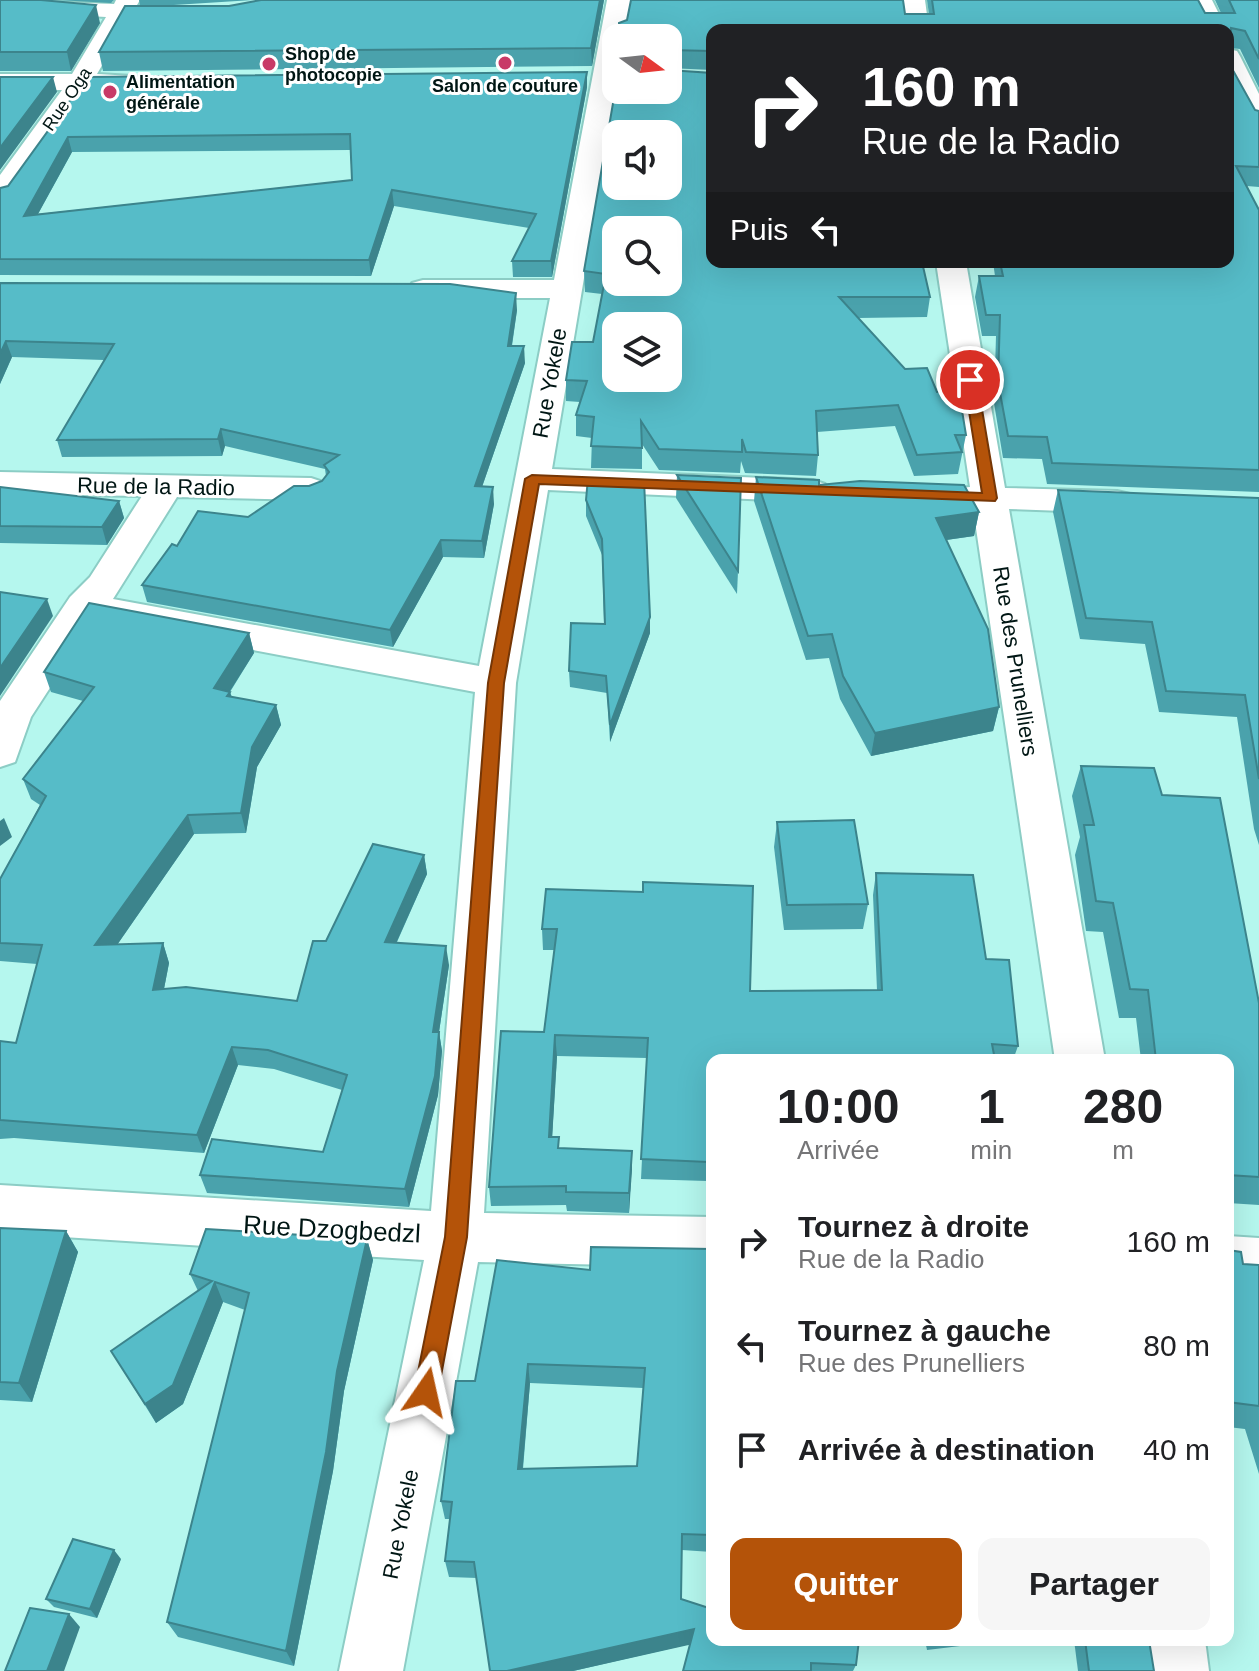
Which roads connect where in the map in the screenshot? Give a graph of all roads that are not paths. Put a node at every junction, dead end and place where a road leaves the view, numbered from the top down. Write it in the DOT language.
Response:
graph roads {
  1 [pos="619,0"];
  2 [pos="913,0"];
  3 [pos="1200,0"];
  4 [pos="0,4"];
  5 [pos="123,6"];
  6 [pos="202,16"];
  7 [pos="916,24"];
  8 [pos="1212,24"];
  9 [pos="1234,71"];
  10 [pos="598,76"];
  11 [pos="160,81"];
  12 [pos="0,82"];
  13 [pos="80,83"];
  14 [pos="1250,111"];
  15 [pos="0,194"];
  16 [pos="952,268"];
  17 [pos="392,289"];
  18 [pos="565,289"];
  19 [pos="532,479"];
  20 [pos="0,483"];
  21 [pos="166,486"];
  22 [pos="311,489"];
  23 [pos="848,492"];
  24 [pos="927,495"];
  25 [pos="990,498"];
  26 [pos="1148,503"];
  27 [pos="103,609"];
  28 [pos="496,683"];
  29 [pos="0,752"];
  30 [pos="1079,1054"];
  31 [pos="0,1209"];
  32 [pos="456,1237"];
  33 [pos="706,1242"];
  34 [pos="1234,1261"];
  35 [pos="1259,1263"];
  36 [pos="1174,1646"];
  37 [pos="371,1671"];
  38 [pos="1177,1671"];
  1 -- 10 [label="street, Rue Yokele"];
  2 -- 7 [label="street"];
  3 -- 8 [label="street"];
  4 -- 5 [label="street"];
  5 -- 6 [label="street"];
  5 -- 13 [label="street, Rue Oga"];
  9 -- 14 [label="street"];
  10 -- 18 [label="street, Rue Yokele"];
  11 -- 13 [label="street"];
  12 -- 13 [label="street"];
  13 -- 15 [label="street, Rue Oga"];
  16 -- 25 [label="street, Rue des Prunelliers"];
  17 -- 18 [label="street"];
  18 -- 19 [label="street, Rue Yokele"];
  19 -- 23 [label="street"];
  19 -- 28 [label="street, Rue Yokele"];
  20 -- 21 [label="street, Rue de la Radio"];
  21 -- 22 [label="street, Rue de la Radio"];
  21 -- 27 [label="street"];
  24 -- 25 [label="street"];
  25 -- 26 [label="street"];
  25 -- 30 [label="street, Rue des Prunelliers"];
  27 -- 28 [label="street"];
  27 -- 29 [label="street"];
  28 -- 32 [label="street, Rue Yokele"];
  31 -- 32 [label="street, Rue Dzogbedzl"];
  32 -- 33 [label="street, Rue Dzogbedzl"];
  32 -- 37 [label="street, Rue Yokele"];
  34 -- 35 [label="street"];
  36 -- 38 [label="street"];
}
